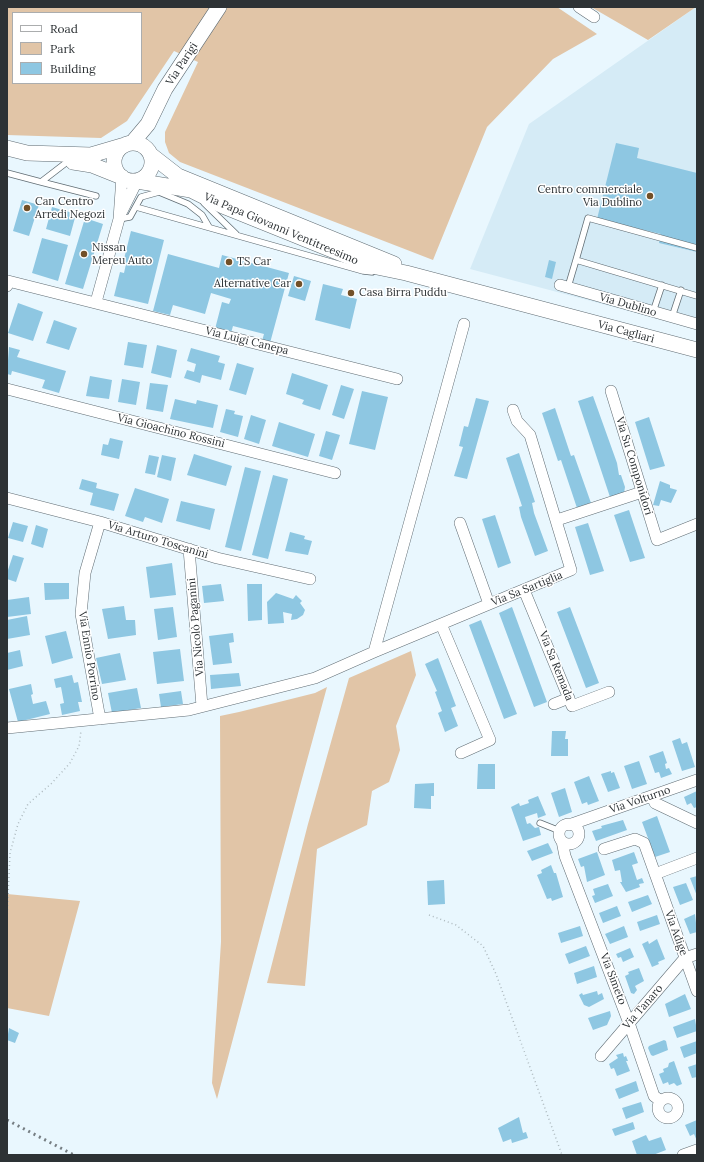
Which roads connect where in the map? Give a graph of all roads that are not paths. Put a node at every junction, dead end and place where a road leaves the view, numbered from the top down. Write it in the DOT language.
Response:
graph roads {
  1 [pos="219,7"];
  2 [pos="579,7"];
  3 [pos="594,17"];
  4 [pos="7,148"];
  5 [pos="138,148"];
  6 [pos="7,158"];
  7 [pos="68,162"];
  8 [pos="7,173"];
  9 [pos="122,177"];
  10 [pos="137,181"];
  11 [pos="41,182"];
  12 [pos="191,190"];
  13 [pos="96,196"];
  14 [pos="136,207"];
  15 [pos="119,218"];
  16 [pos="209,228"];
  17 [pos="238,236"];
  18 [pos="697,248"];
  19 [pos="576,260"];
  20 [pos="406,273"];
  21 [pos="426,279"];
  22 [pos="662,285"];
  23 [pos="7,286"];
  24 [pos="564,286"];
  25 [pos="470,290"];
  26 [pos="681,290"];
  27 [pos="697,296"];
  28 [pos="96,302"];
  29 [pos="653,312"];
  30 [pos="672,317"];
  31 [pos="464,324"];
  32 [pos="697,324"];
  33 [pos="697,350"];
  34 [pos="397,379"];
  35 [pos="7,389"];
  36 [pos="611,392"];
  37 [pos="513,410"];
  38 [pos="335,473"];
  39 [pos="642,492"];
  40 [pos="7,498"];
  41 [pos="557,520"];
  42 [pos="100,522"];
  43 [pos="460,523"];
  44 [pos="697,524"];
  45 [pos="189,549"];
  46 [pos="310,579"];
  47 [pos="524,590"];
  48 [pos="489,604"];
  49 [pos="441,624"];
  50 [pos="374,652"];
  51 [pos="609,692"];
  52 [pos="569,698"];
  53 [pos="554,704"];
  54 [pos="202,706"];
  55 [pos="100,719"];
  56 [pos="7,728"];
  57 [pos="461,753"];
  58 [pos="697,780"];
  59 [pos="652,796"];
  60 [pos="540,823"];
  61 [pos="697,823"];
  62 [pos="568,834"];
  63 [pos="604,849"];
  64 [pos="697,858"];
  65 [pos="655,874"];
  66 [pos="697,954"];
  67 [pos="685,958"];
  68 [pos="697,991"];
  69 [pos="629,1023"];
  70 [pos="601,1056"];
  71 [pos="661,1101"];
  72 [pos="697,1150"];
  73 [pos="683,1155"];
  1 -- 5 [label="main road, Via Parigi"];
  2 -- 3 [label="street"];
  4 -- 5 [label="main road"];
  5 -- 9 [label="main road"];
  5 -- 10 [label="main road"];
  5 -- 21 [label="main road, Via Papa Giovanni Ventitreesimo"];
  6 -- 7 [label="main road, Via Papa Giovanni Ventitreesimo"];
  7 -- 9 [label="main road, Via Papa Giovanni Ventitreesimo"];
  7 -- 11 [label="lane"];
  8 -- 11 [label="lane"];
  9 -- 10 [label="main road, Via Papa Giovanni Ventitreesimo"];
  9 -- 15 [label="street"];
  10 -- 12 [label="main road, Via Papa Giovanni Ventitreesimo"];
  10 -- 15 [label="street"];
  11 -- 13 [label="lane"];
  12 -- 17 [label="lane"];
  12 -- 20 [label="main road, Via Papa Giovanni Ventitreesimo"];
  14 -- 15 [label="lane"];
  14 -- 16 [label="lane"];
  14 -- 16 [label="lane"];
  15 -- 28 [label="street"];
  16 -- 17 [label="lane"];
  17 -- 20 [label="lane"];
  18 -- 19 [label="lane"];
  19 -- 22 [label="lane"];
  19 -- 24 [label="lane"];
  20 -- 21 [label="main road, Via Papa Giovanni Ventitreesimo"];
  21 -- 25 [label="main road, Via Papa Giovanni Ventitreesimo"];
  22 -- 26 [label="lane"];
  22 -- 29 [label="lane"];
  23 -- 28 [label="street, Via Luigi Canepa"];
  24 -- 29 [label="street, Via Dublino"];
  25 -- 33 [label="main road, Via Cagliari"];
  26 -- 27 [label="lane"];
  26 -- 30 [label="lane"];
  28 -- 34 [label="street, Via Luigi Canepa"];
  29 -- 30 [label="street, Via Dublino"];
  30 -- 32 [label="street, Via Dublino"];
  31 -- 50 [label="street"];
  35 -- 38 [label="street, Via Gioachino Rossini"];
  36 -- 39 [label="street, Via Su Componidori"];
  37 -- 41 [label="street"];
  39 -- 41 [label="street"];
  39 -- 44 [label="street, Via Su Componidori"];
  40 -- 42 [label="street, Via Arturo Toscanini"];
  41 -- 47 [label="street, Via Sa Sartiglia"];
  42 -- 45 [label="street, Via Arturo Toscanini"];
  42 -- 55 [label="street, Via Ennio Porrino"];
  43 -- 48 [label="street"];
  45 -- 46 [label="street, Via Arturo Toscanini"];
  45 -- 54 [label="street, Via Nicolò Paganini"];
  47 -- 48 [label="street, Via Sa Sartiglia"];
  47 -- 52 [label="street, Via Sa Remada"];
  48 -- 49 [label="street, Via Sa Sartiglia"];
  49 -- 50 [label="street, Via Sa Sartiglia"];
  49 -- 57 [label="street"];
  50 -- 54 [label="street, Via Sa Sartiglia"];
  51 -- 52 [label="street, Via Sa Remada"];
  52 -- 53 [label="street"];
  54 -- 55 [label="street, Via Sa Sartiglia"];
  55 -- 56 [label="street, Via Sa Sartiglia"];
  58 -- 59 [label="street, Via Volturno"];
  59 -- 61 [label="street"];
  59 -- 62 [label="street, Via Volturno"];
  60 -- 62 [label="lane"];
  62 -- 69 [label="street, Via Simeto"];
  63 -- 65 [label="street, Via Adige"];
  64 -- 65 [label="street"];
  65 -- 67 [label="street, Via Adige"];
  66 -- 67 [label="street"];
  67 -- 68 [label="street, Via Adige"];
  67 -- 69 [label="street, Via Tanaro"];
  69 -- 70 [label="street, Via Tanaro"];
  69 -- 71 [label="street, Via Simeto"];
  72 -- 73 [label="street"];
}
